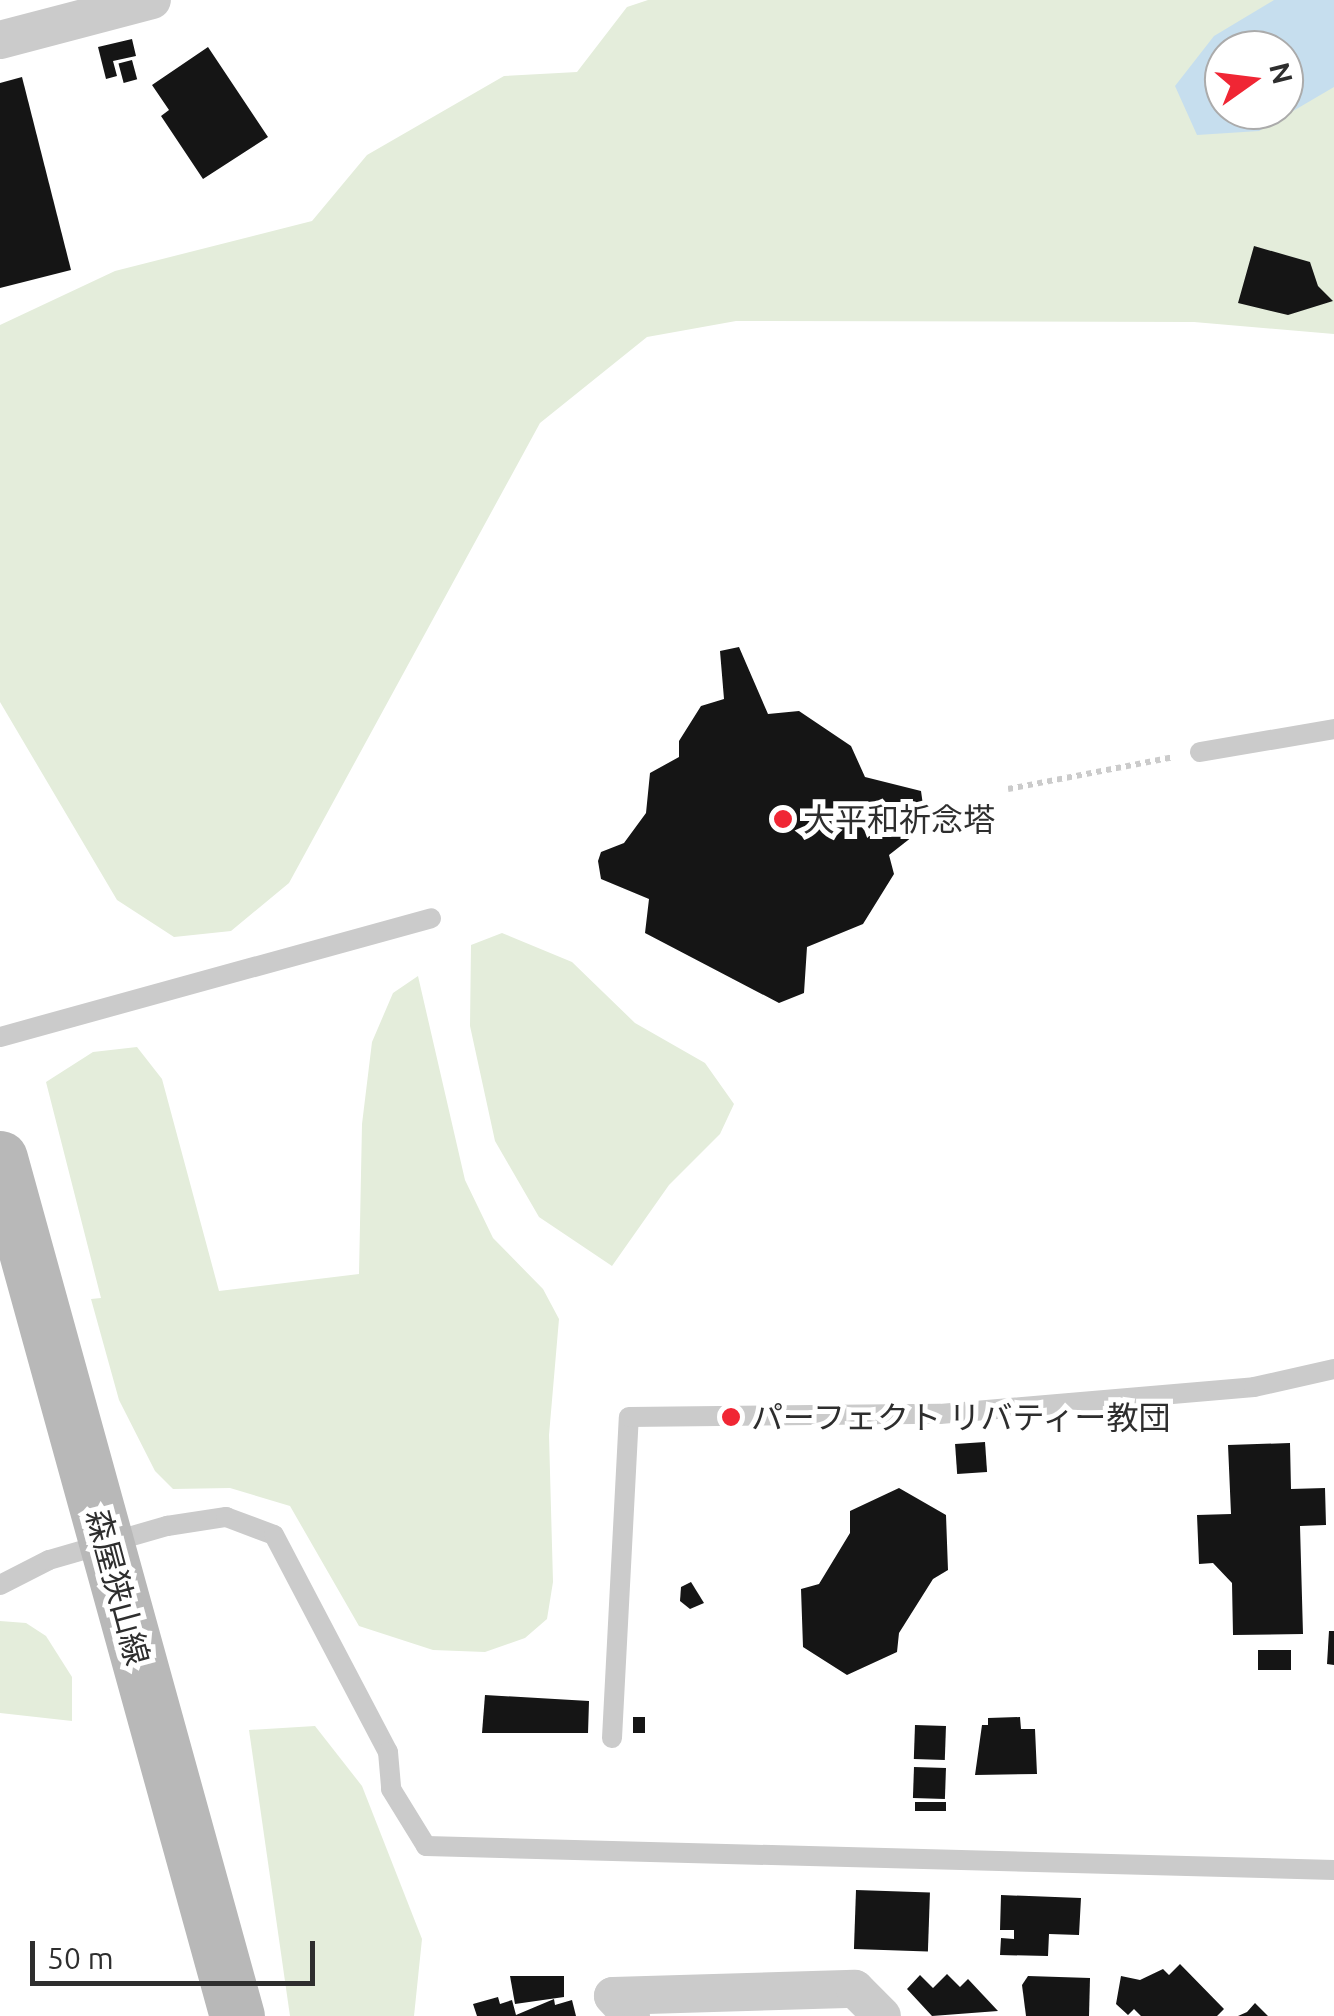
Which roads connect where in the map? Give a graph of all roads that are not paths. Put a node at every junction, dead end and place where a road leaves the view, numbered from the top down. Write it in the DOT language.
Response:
graph roads {
  1 [pos="152,0"];
  2 [pos="0,40"];
  3 [pos="1334,729"];
  4 [pos="1200,752"];
  5 [pos="432,918"];
  6 [pos="0,1038"];
  7 [pos="0,1158"];
  8 [pos="1334,1369"];
  9 [pos="0,1585"];
  10 [pos="612,1738"];
  11 [pos="1334,1870"];
  12 [pos="237,2016"];
  13 [pos="631,2016"];
  14 [pos="882,2016"];
  1 -- 2 [label="street"];
  3 -- 4 [label="lane"];
  5 -- 6 [label="lane"];
  7 -- 12 [label="main road, 森屋狭山線"];
  8 -- 10 [label="lane"];
  9 -- 11 [label="lane"];
  13 -- 14 [label="street"];
}
